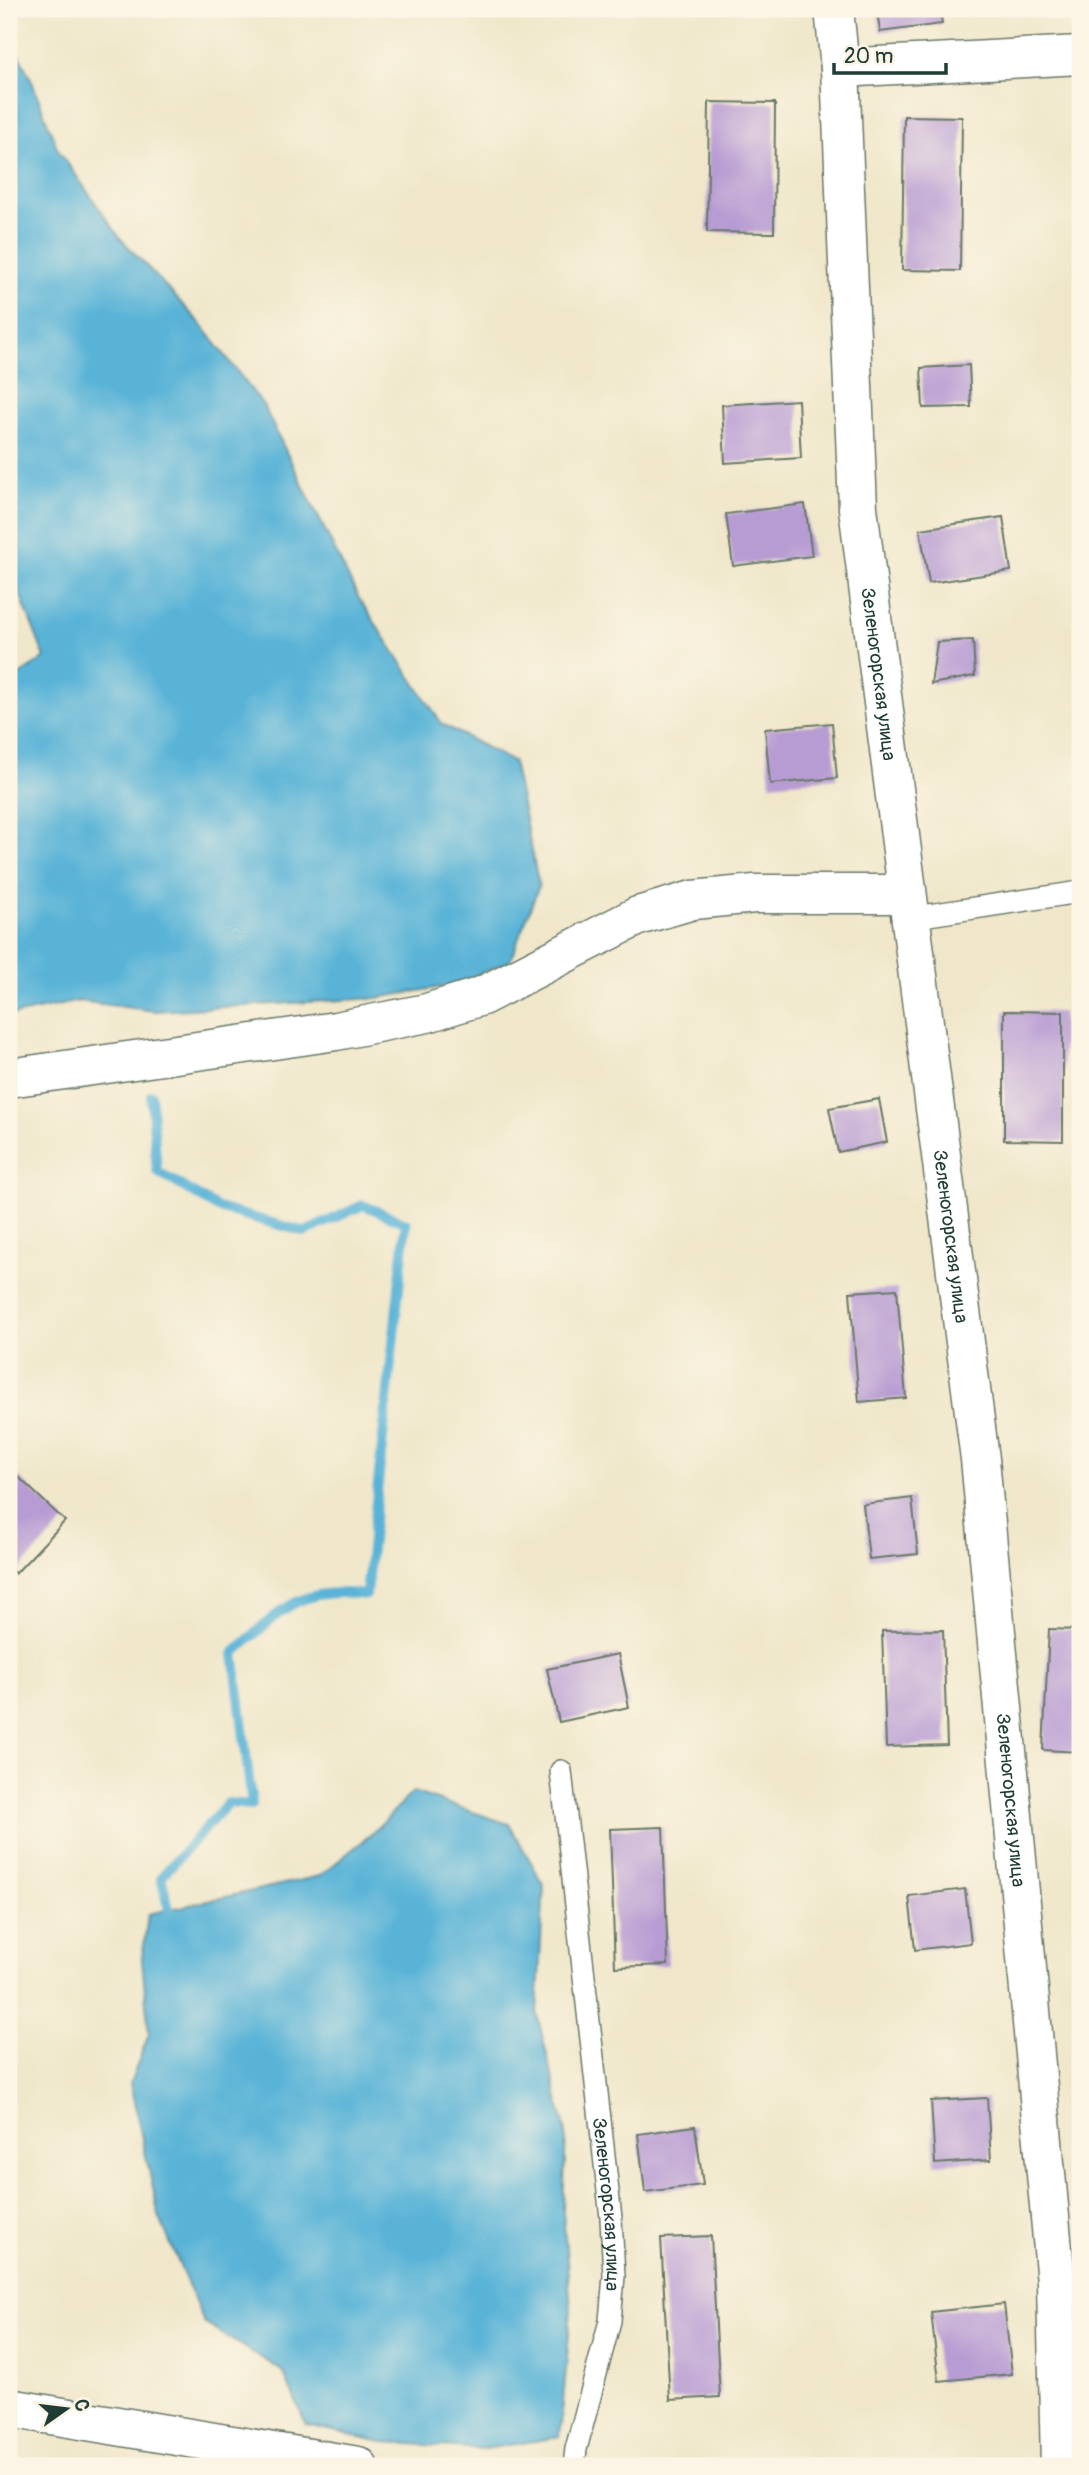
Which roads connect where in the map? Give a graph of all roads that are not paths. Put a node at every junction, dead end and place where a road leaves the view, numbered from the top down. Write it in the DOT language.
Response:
graph roads {
  1 [pos="834,9"];
  2 [pos="1080,55"];
  3 [pos="840,68"];
  4 [pos="1080,892"];
  5 [pos="907,906"];
  6 [pos="9,1078"];
  7 [pos="561,1771"];
  8 [pos="9,2409"];
  9 [pos="358,2466"];
  10 [pos="575,2466"];
  11 [pos="1060,2466"];
  1 -- 3 [label="street, Зеленогорская улица"];
  2 -- 3 [label="street"];
  3 -- 5 [label="street, Зеленогорская улица"];
  4 -- 5 [label="lane"];
  5 -- 6 [label="street"];
  5 -- 11 [label="street, Зеленогорская улица"];
  7 -- 10 [label="lane, Зеленогорская улица"];
  8 -- 9 [label="street"];
}
